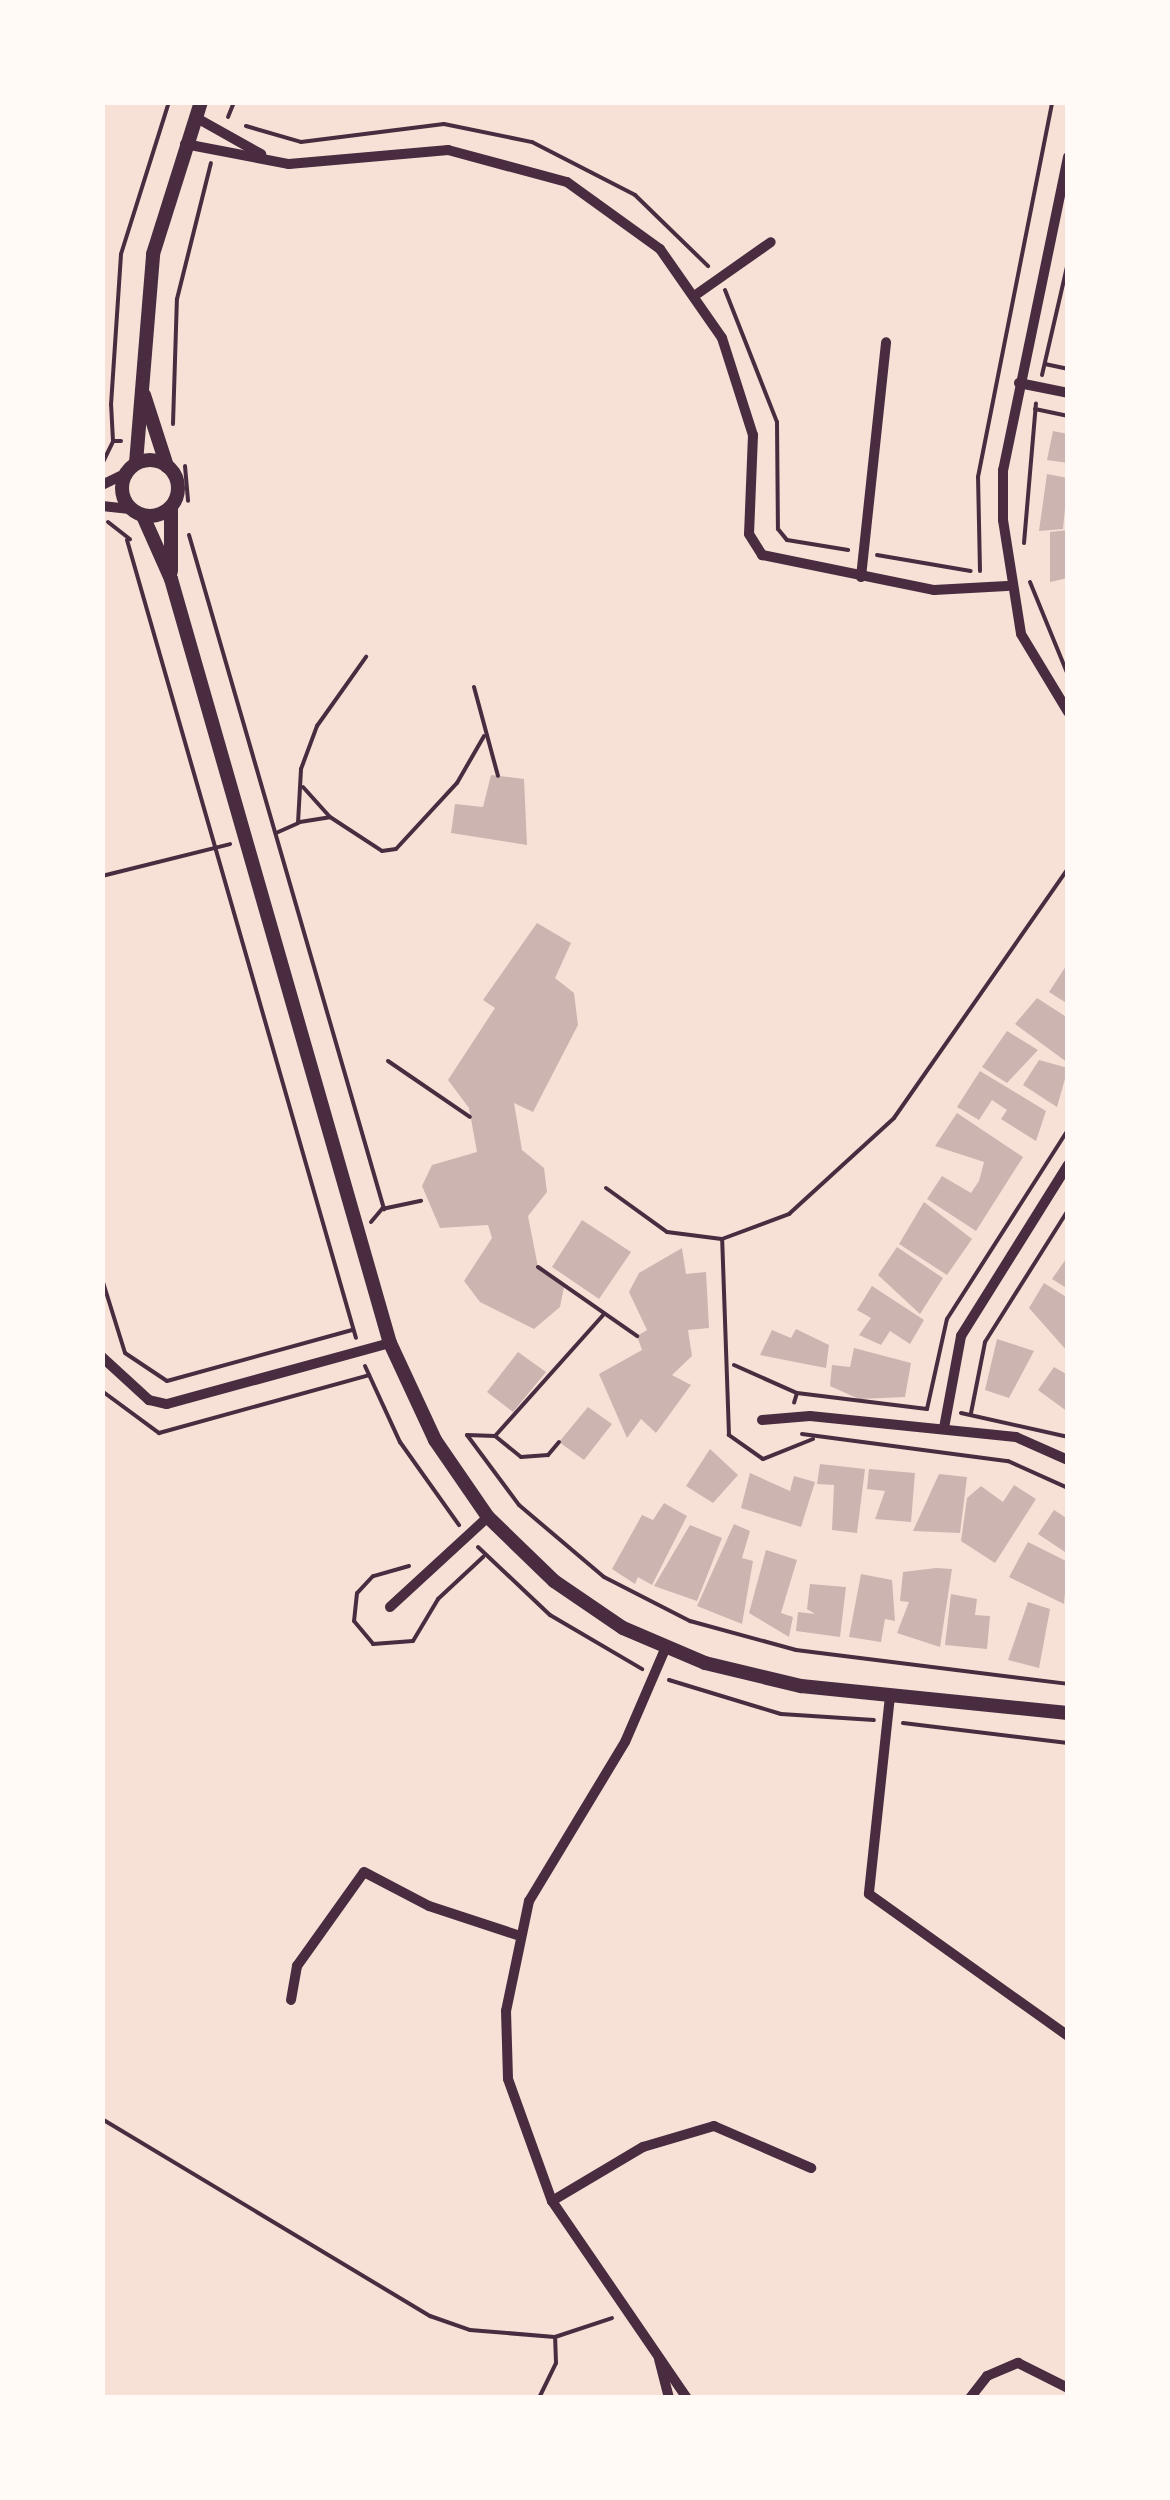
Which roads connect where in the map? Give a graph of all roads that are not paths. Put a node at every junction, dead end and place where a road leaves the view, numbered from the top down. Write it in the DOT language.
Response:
graph roads {
  1 [pos="198,110"];
  2 [pos="185,144"];
  3 [pos="1068,157"];
  4 [pos="271,160"];
  5 [pos="770,242"];
  6 [pos="697,294"];
  7 [pos="886,342"];
  8 [pos="1019,383"];
  9 [pos="143,389"];
  10 [pos="1068,393"];
  11 [pos="167,466"];
  12 [pos="130,469"];
  13 [pos="102,484"];
  14 [pos="102,506"];
  15 [pos="179,508"];
  16 [pos="136,512"];
  17 [pos="861,576"];
  18 [pos="171,578"];
  19 [pos="1006,586"];
  20 [pos="1068,712"];
  21 [pos="1068,1165"];
  22 [pos="390,1343"];
  23 [pos="102,1357"];
  24 [pos="762,1420"];
  25 [pos="944,1428"];
  26 [pos="1068,1460"];
  27 [pos="488,1517"];
  28 [pos="390,1607"];
  29 [pos="666,1646"];
  30 [pos="890,1696"];
  31 [pos="1068,1713"];
  32 [pos="520,1936"];
  33 [pos="291,2000"];
  34 [pos="1068,2036"];
  35 [pos="811,2168"];
  36 [pos="552,2201"];
  37 [pos="658,2358"];
  38 [pos="1068,2388"];
  39 [pos="669,2398"];
  40 [pos="687,2398"];
  41 [pos="970,2398"];
  1 -- 2 [label="street"];
  1 -- 4 [label="street"];
  2 -- 4 [label="street"];
  2 -- 9 [label="street"];
  3 -- 8 [label="street"];
  4 -- 6 [label="street"];
  5 -- 6 [label="street"];
  6 -- 17 [label="street"];
  7 -- 17 [label="street"];
  8 -- 10 [label="street"];
  8 -- 19 [label="street"];
  9 -- 11 [label="street"];
  9 -- 12 [label="street"];
  11 -- 12 [label="street"];
  11 -- 15 [label="street"];
  12 -- 13 [label="street"];
  12 -- 16 [label="street"];
  14 -- 16 [label="street"];
  15 -- 16 [label="street"];
  15 -- 18 [label="street"];
  16 -- 18 [label="street"];
  17 -- 19 [label="street"];
  18 -- 22 [label="street"];
  19 -- 20 [label="street"];
  21 -- 25 [label="street"];
  22 -- 23 [label="street"];
  22 -- 27 [label="street"];
  24 -- 25 [label="street"];
  25 -- 26 [label="street"];
  27 -- 28 [label="street"];
  27 -- 29 [label="street"];
  29 -- 30 [label="street"];
  29 -- 32 [label="street"];
  30 -- 31 [label="street"];
  30 -- 34 [label="street"];
  32 -- 33 [label="street"];
  32 -- 36 [label="street"];
  35 -- 36 [label="street"];
  36 -- 37 [label="street"];
  37 -- 39 [label="street"];
  37 -- 40 [label="street"];
  38 -- 41 [label="street"];
}
